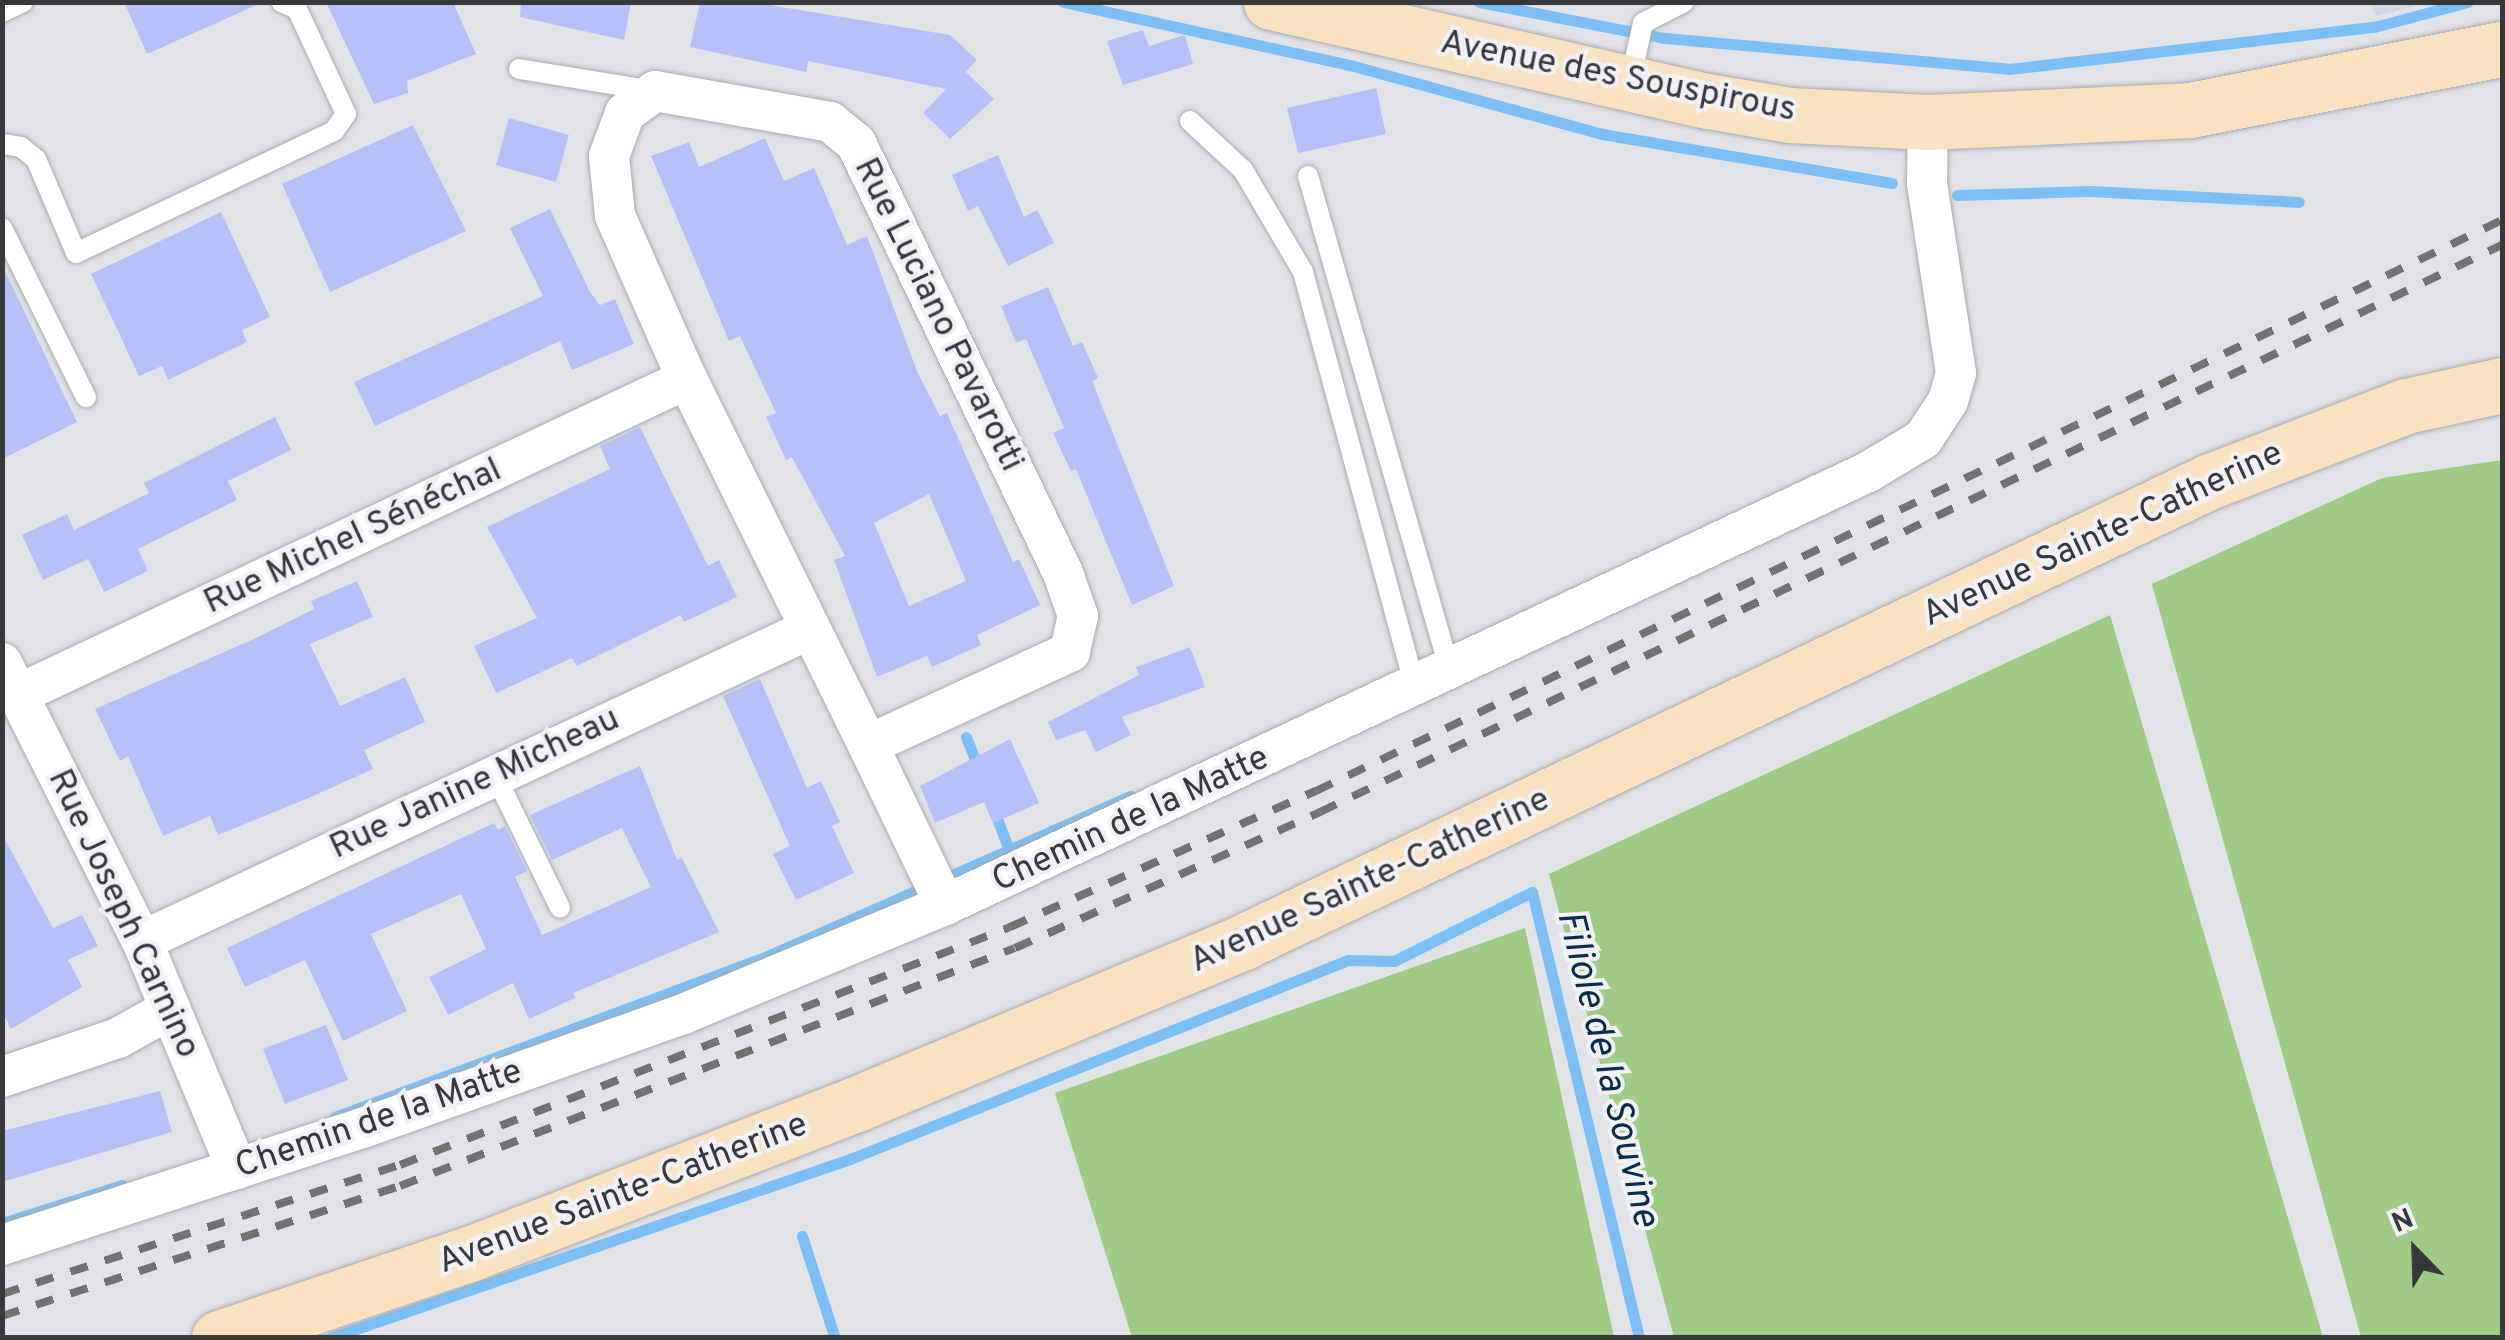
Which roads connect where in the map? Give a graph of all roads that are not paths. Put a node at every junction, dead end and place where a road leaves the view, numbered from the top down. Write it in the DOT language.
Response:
graph roads {
  1 [pos="23,2"];
  2 [pos="282,2"];
  3 [pos="1271,2"];
  4 [pos="1684,2"];
  5 [pos="1342,11"];
  6 [pos="2,12"];
  7 [pos="2502,49"];
  8 [pos="519,69"];
  9 [pos="1630,84"];
  10 [pos="655,92"];
  11 [pos="1190,121"];
  12 [pos="1928,122"];
  13 [pos="2,144"];
  14 [pos="1308,176"];
  15 [pos="2,228"];
  16 [pos="687,379"];
  17 [pos="2502,385"];
  18 [pos="86,397"];
  19 [pos="810,629"];
  20 [pos="11,678"];
  21 [pos="1432,679"];
  22 [pos="868,745"];
  23 [pos="494,774"];
  24 [pos="945,905"];
  25 [pos="560,908"];
  26 [pos="142,942"];
  27 [pos="170,1008"];
  28 [pos="2,1078"];
  29 [pos="237,1168"];
  30 [pos="2,1245"];
  31 [pos="219,1338"];
  1 -- 6 [label="lane"];
  2 -- 13 [label="lane"];
  3 -- 5 [label="main road, Avenue des Souspirous"];
  4 -- 9 [label="lane"];
  5 -- 9 [label="main road, Avenue des Souspirous"];
  7 -- 12 [label="main road, Avenue des Souspirous"];
  8 -- 10 [label="lane"];
  9 -- 12 [label="main road, Avenue des Souspirous"];
  10 -- 16 [label="street"];
  10 -- 22 [label="street, Rue Luciano Pavarotti"];
  11 -- 21 [label="lane"];
  12 -- 21 [label="street, Chemin de la Matte"];
  14 -- 21 [label="lane"];
  15 -- 18 [label="lane"];
  16 -- 19 [label="street"];
  16 -- 20 [label="street, Rue Michel Sénéchal"];
  17 -- 31 [label="main road, Avenue Sainte-Catherine"];
  19 -- 22 [label="street"];
  19 -- 23 [label="street, Rue Janine Micheau"];
  20 -- 26 [label="street, Rue Joseph Carnino"];
  21 -- 24 [label="street, Chemin de la Matte"];
  22 -- 24 [label="street"];
  23 -- 25 [label="lane"];
  23 -- 26 [label="street, Rue Janine Micheau"];
  24 -- 29 [label="street, Chemin de la Matte"];
  26 -- 27 [label="street, Rue Joseph Carnino"];
  27 -- 28 [label="street"];
  27 -- 29 [label="street, Rue Joseph Carnino"];
  29 -- 30 [label="street, Chemin de la Matte"];
}
